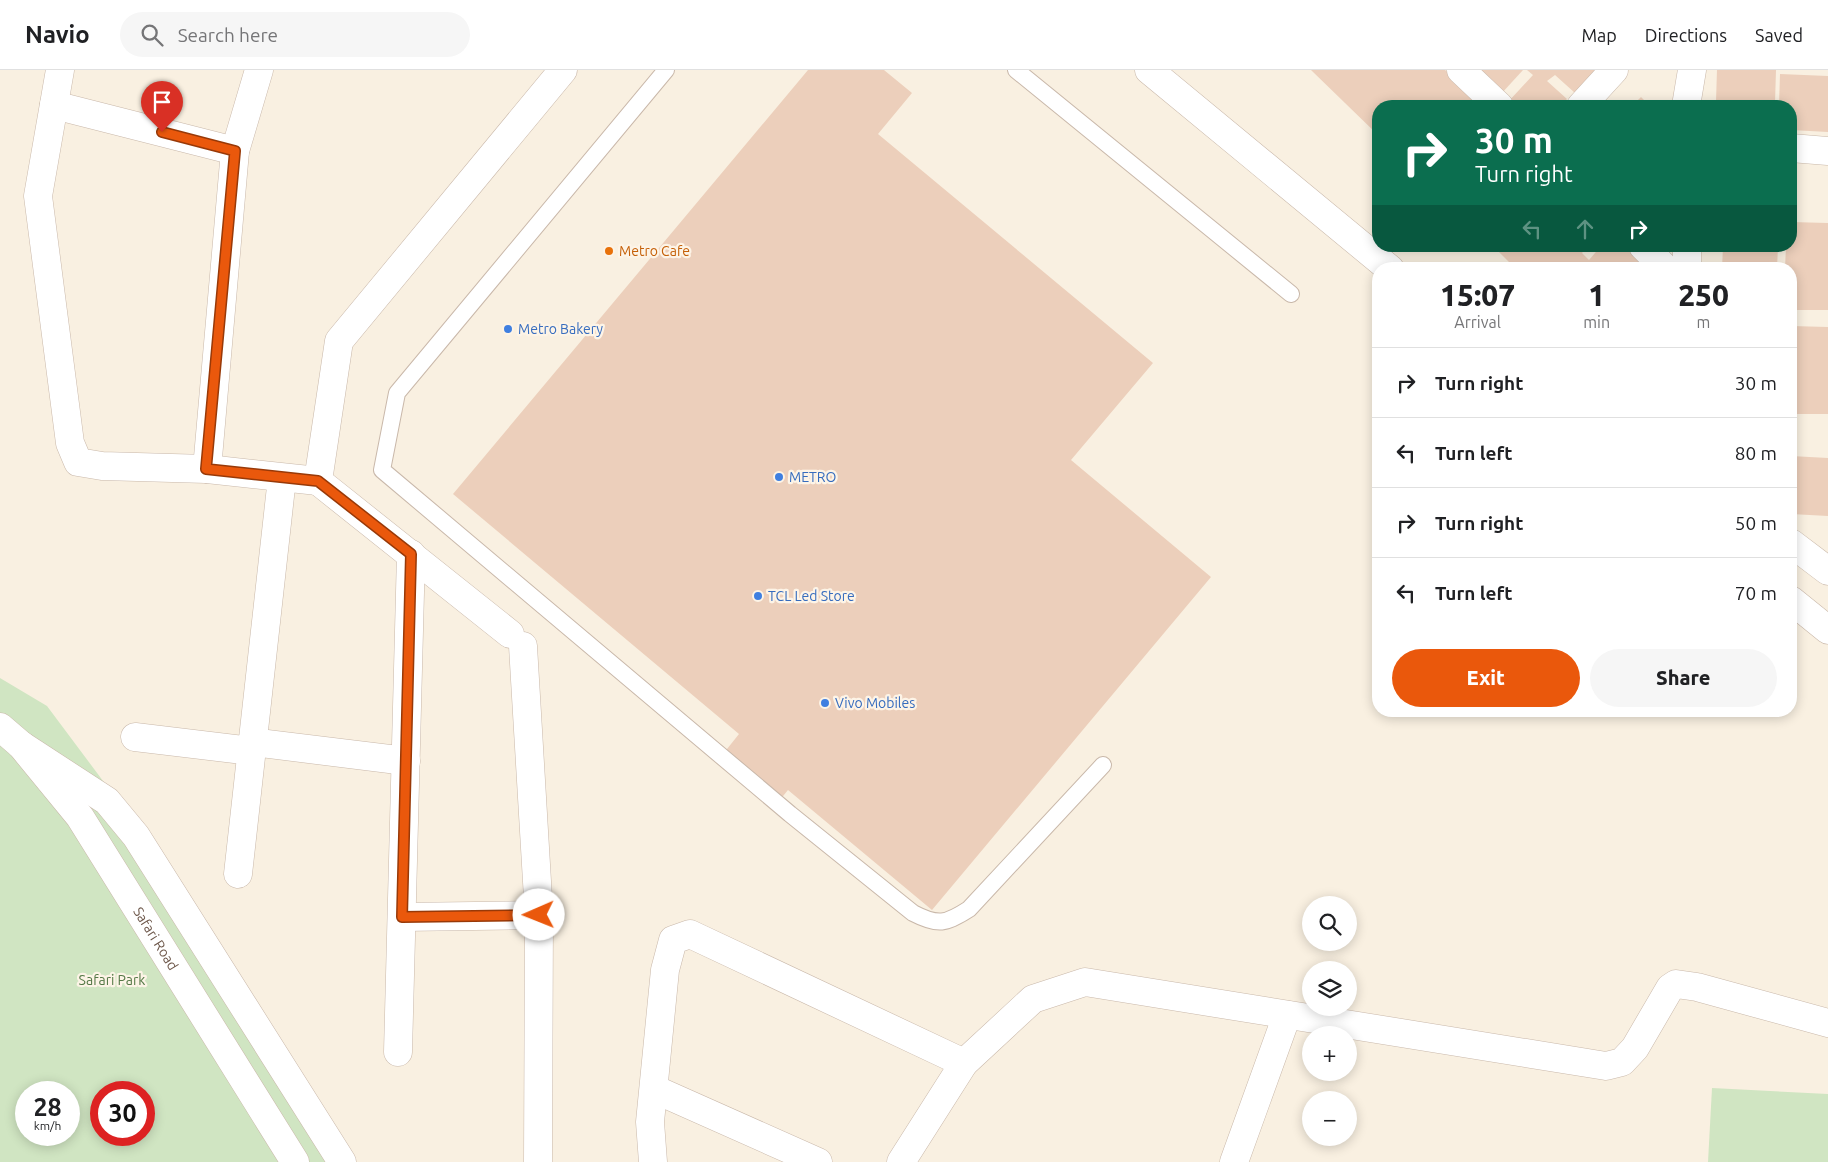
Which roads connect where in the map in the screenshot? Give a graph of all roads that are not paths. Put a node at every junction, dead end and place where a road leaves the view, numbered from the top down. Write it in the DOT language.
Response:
graph roads {
  1 [pos="60,70"];
  2 [pos="259,70"];
  3 [pos="563,70"];
  4 [pos="666,70"];
  5 [pos="1016,70"];
  6 [pos="1149,70"];
  7 [pos="1461,70"];
  8 [pos="1614,70"];
  9 [pos="1692,70"];
  10 [pos="1493,100"];
  11 [pos="1586,100"];
  12 [pos="1687,100"];
  13 [pos="54,105"];
  14 [pos="1797,148"];
  15 [pos="235,151"];
  16 [pos="1828,151"];
  17 [pos="1649,252"];
  18 [pos="1382,262"];
  19 [pos="1659,262"];
  20 [pos="1291,294"];
  21 [pos="206,469"];
  22 [pos="282,478"];
  23 [pos="318,481"];
  24 [pos="1797,548"];
  25 [pos="411,554"];
  26 [pos="1828,571"];
  27 [pos="1797,605"];
  28 [pos="1828,630"];
  29 [pos="0,727"];
  30 [pos="135,737"];
  31 [pos="21,745"];
  32 [pos="252,746"];
  33 [pos="406,761"];
  34 [pos="1103,765"];
  35 [pos="238,874"];
  36 [pos="539,915"];
  37 [pos="402,917"];
  38 [pos="1287,1014"];
  39 [pos="1828,1023"];
  40 [pos="398,1052"];
  41 [pos="964,1063"];
  42 [pos="654,1089"];
  43 [pos="295,1162"];
  44 [pos="342,1162"];
  45 [pos="538,1162"];
  46 [pos="653,1162"];
  47 [pos="818,1162"];
  48 [pos="901,1162"];
  49 [pos="1234,1162"];
  1 -- 13 [label="street"];
  2 -- 15 [label="street"];
  3 -- 23 [label="street"];
  4 -- 34 [label="lane"];
  5 -- 20 [label="lane"];
  6 -- 18 [label="street"];
  7 -- 10 [label="street"];
  8 -- 11 [label="street"];
  9 -- 12 [label="street"];
  13 -- 15 [label="street"];
  13 -- 21 [label="street"];
  14 -- 16 [label="street"];
  15 -- 21 [label="street"];
  17 -- 19 [label="street"];
  21 -- 22 [label="street"];
  22 -- 23 [label="street"];
  22 -- 32 [label="street"];
  23 -- 25 [label="street"];
  24 -- 26 [label="street"];
  25 -- 33 [label="street"];
  25 -- 36 [label="street"];
  27 -- 28 [label="street"];
  29 -- 31 [label="street, Safari Road"];
  30 -- 32 [label="street"];
  31 -- 43 [label="street, Safari Road"];
  31 -- 44 [label="street"];
  32 -- 33 [label="street"];
  32 -- 35 [label="street"];
  33 -- 37 [label="street"];
  36 -- 37 [label="street"];
  36 -- 45 [label="street"];
  37 -- 40 [label="street"];
  38 -- 39 [label="street"];
  38 -- 41 [label="street"];
  38 -- 49 [label="street"];
  41 -- 42 [label="street"];
  41 -- 48 [label="street"];
  42 -- 46 [label="street"];
  42 -- 47 [label="street"];
}
